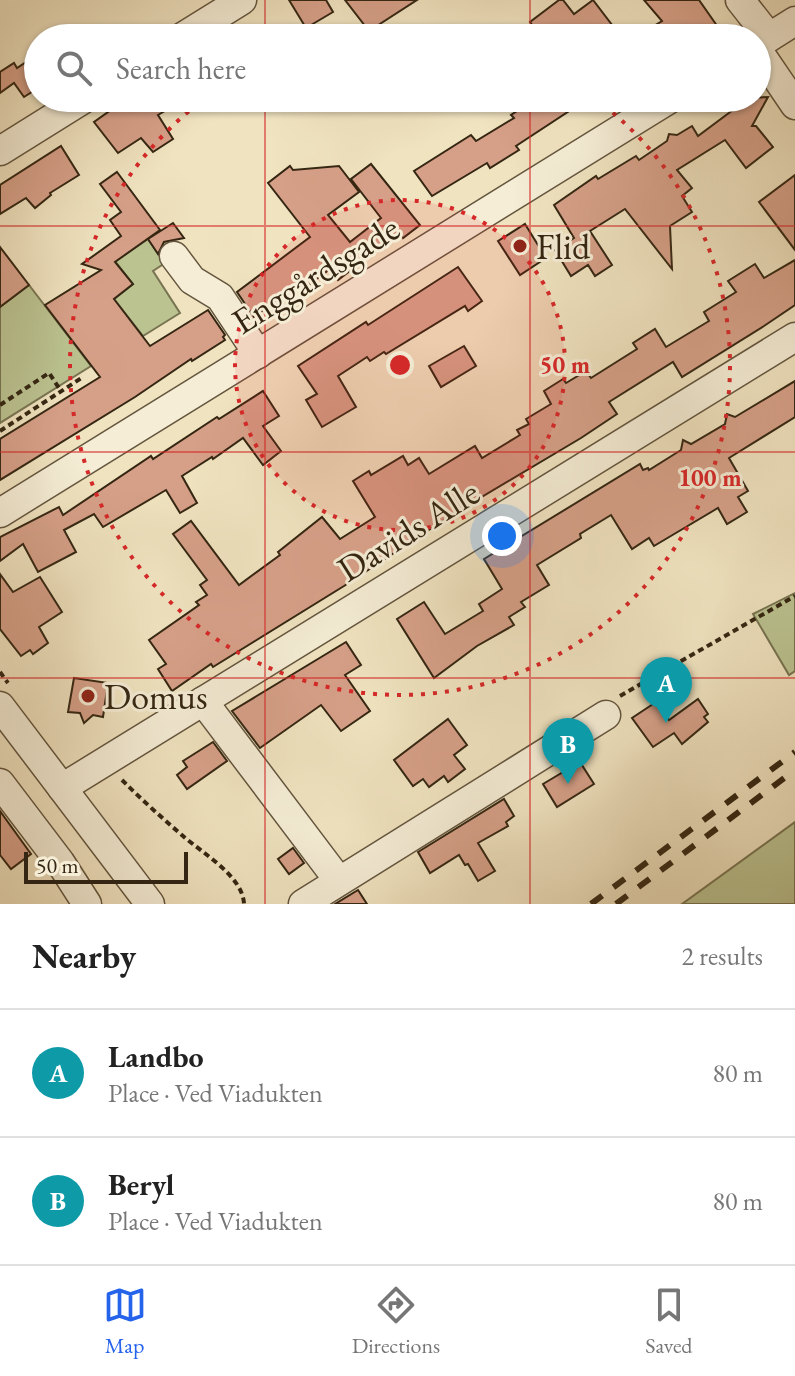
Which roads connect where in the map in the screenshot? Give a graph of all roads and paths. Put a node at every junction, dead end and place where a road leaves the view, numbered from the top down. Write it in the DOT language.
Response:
graph roads {
  1 [pos="242,0"];
  2 [pos="740,0"];
  3 [pos="795,21"];
  4 [pos="203,24"];
  5 [pos="751,24"];
  6 [pos="771,37"];
  7 [pos="771,62"];
  8 [pos="795,105"];
  9 [pos="63,112"];
  10 [pos="648,112"];
  11 [pos="0,151"];
  12 [pos="174,256"];
  13 [pos="795,337"];
  14 [pos="258,354"];
  15 [pos="83,377"];
  16 [pos="61,391"];
  17 [pos="0,405"];
  18 [pos="0,431"];
  19 [pos="0,513"];
  20 [pos="795,596"];
  21 [pos="203,701"];
  22 [pos="0,706"];
  23 [pos="609,708"];
  24 [pos="105,762"];
  25 [pos="0,783"];
  26 [pos="62,788"];
  27 [pos="339,881"];
  28 [pos="87,904"];
  29 [pos="150,904"];
  30 [pos="244,904"];
  31 [pos="303,904"];
  1 -- 4 [label="street"];
  2 -- 5 [label="street"];
  3 -- 6 [label="street"];
  7 -- 8 [label="street"];
  9 -- 11 [label="street"];
  10 -- 14 [label="street, Enggårdsgade"];
  12 -- 14 [label="street"];
  13 -- 21 [label="street, Davids Alle"];
  14 -- 19 [label="street, Enggårdsgade"];
  15 -- 16 [label="path"];
  16 -- 17 [label="path"];
  16 -- 18 [label="path"];
  20 -- 23 [label="path"];
  21 -- 24 [label="street, Davids Alle"];
  21 -- 27 [label="street"];
  22 -- 26 [label="street"];
  23 -- 27 [label="street"];
  24 -- 26 [label="street, Davids Alle"];
  24 -- 30 [label="path"];
  25 -- 28 [label="street"];
  26 -- 29 [label="street"];
  27 -- 31 [label="street"];
}
